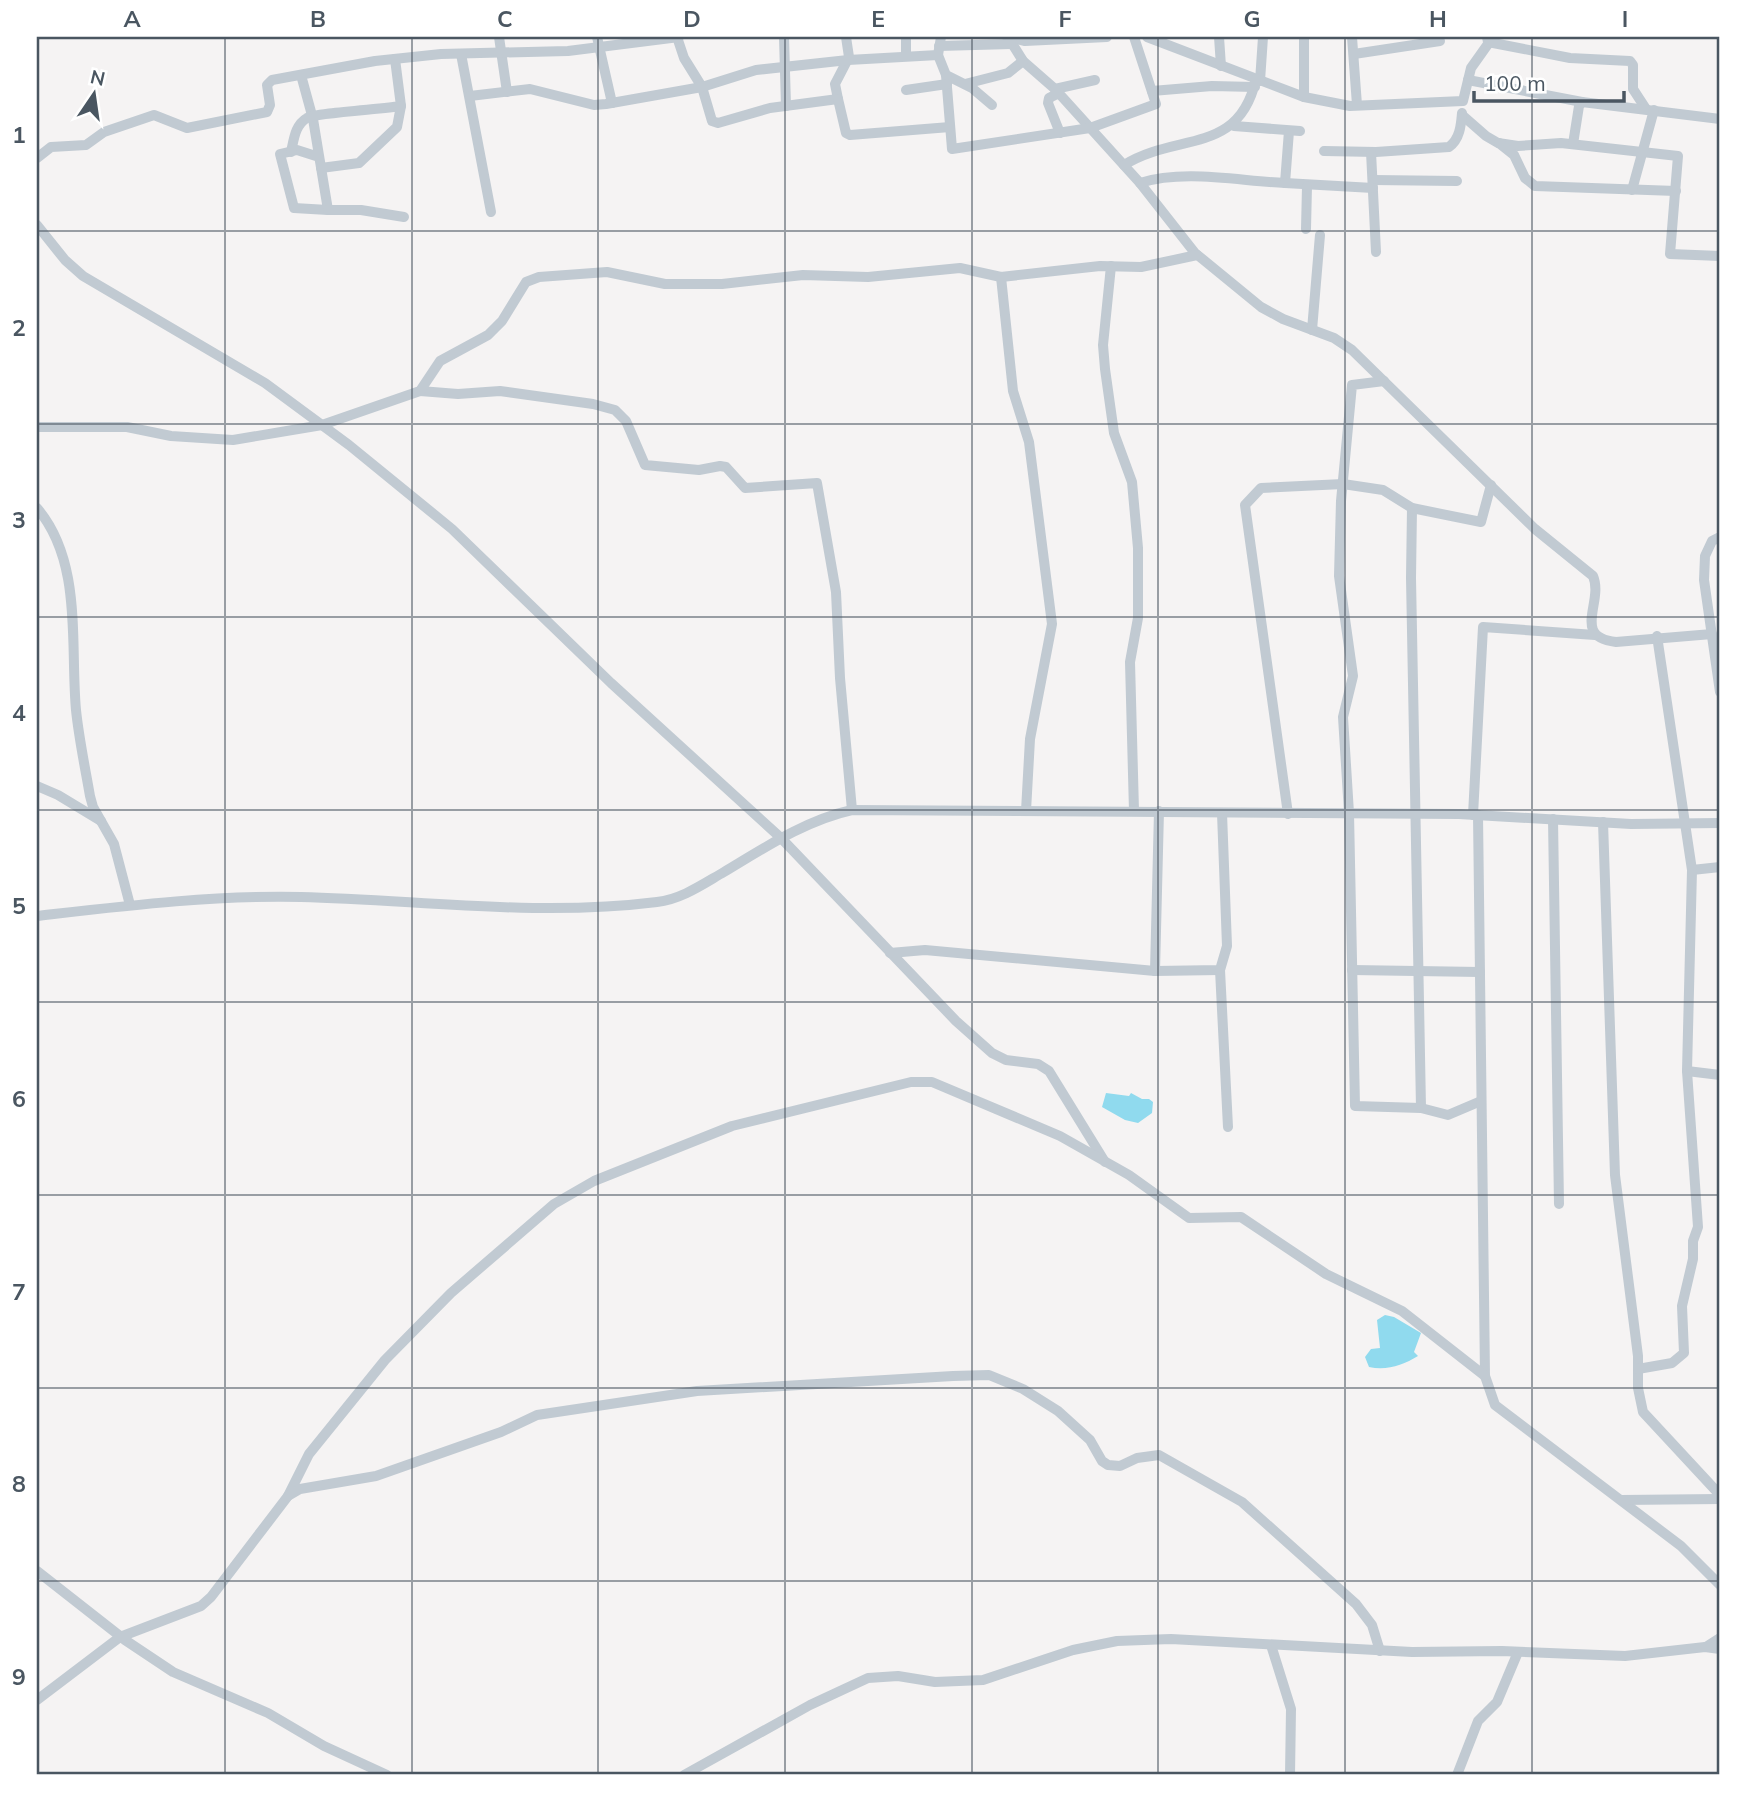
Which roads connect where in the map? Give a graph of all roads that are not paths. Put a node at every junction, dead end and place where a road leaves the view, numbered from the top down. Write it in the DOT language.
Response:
graph roads {
  1 [pos="499,37"];
  2 [pos="597,37"];
  3 [pos="678,37"];
  4 [pos="784,37"];
  5 [pos="846,37"];
  6 [pos="906,37"];
  7 [pos="1089,37"];
  8 [pos="1107,37"];
  9 [pos="1134,37"];
  10 [pos="1147,37"];
  11 [pos="1219,37"];
  12 [pos="1263,37"];
  13 [pos="1304,37"];
  14 [pos="1352,37"];
  15 [pos="1009,39"];
  16 [pos="1489,39"];
  17 [pos="637,40"];
  18 [pos="1440,41"];
  19 [pos="1396,42"];
  20 [pos="940,46"];
  21 [pos="601,48"];
  22 [pos="502,53"];
  23 [pos="461,54"];
  24 [pos="1353,54"];
  25 [pos="906,55"];
  26 [pos="395,59"];
  27 [pos="848,60"];
  28 [pos="1023,61"];
  29 [pos="1221,66"];
  30 [pos="784,67"];
  31 [pos="300,75"];
  32 [pos="946,80"];
  33 [pos="1095,80"];
  34 [pos="1468,80"];
  35 [pos="1257,82"];
  36 [pos="964,84"];
  37 [pos="702,87"];
  38 [pos="906,90"];
  39 [pos="1057,91"];
  40 [pos="1152,91"];
  41 [pos="507,92"];
  42 [pos="470,96"];
  43 [pos="1304,97"];
  44 [pos="838,99"];
  45 [pos="1463,101"];
  46 [pos="1582,102"];
  47 [pos="612,103"];
  48 [pos="992,105"];
  49 [pos="401,106"];
  50 [pos="786,106"];
  51 [pos="1357,106"];
  52 [pos="1650,110"];
  53 [pos="1462,114"];
  54 [pos="312,115"];
  55 [pos="1720,119"];
  56 [pos="1234,126"];
  57 [pos="950,127"];
  58 [pos="1090,128"];
  59 [pos="1060,133"];
  60 [pos="1499,143"];
  61 [pos="1573,144"];
  62 [pos="1643,150"];
  63 [pos="1324,151"];
  64 [pos="290,152"];
  65 [pos="1371,152"];
  66 [pos="37,158"];
  67 [pos="320,162"];
  68 [pos="1124,165"];
  69 [pos="1457,181"];
  70 [pos="1140,183"];
  71 [pos="1285,183"];
  72 [pos="1373,184"];
  73 [pos="1307,186"];
  74 [pos="1632,190"];
  75 [pos="1676,191"];
  76 [pos="328,210"];
  77 [pos="491,212"];
  78 [pos="404,217"];
  79 [pos="37,225"];
  80 [pos="1306,229"];
  81 [pos="1320,235"];
  82 [pos="1376,252"];
  83 [pos="1197,255"];
  84 [pos="1720,256"];
  85 [pos="1111,266"];
  86 [pos="1001,277"];
  87 [pos="1312,330"];
  88 [pos="1384,381"];
  89 [pos="420,391"];
  90 [pos="322,425"];
  91 [pos="37,427"];
  92 [pos="1343,484"];
  93 [pos="1490,485"];
  94 [pos="37,508"];
  95 [pos="1412,508"];
  96 [pos="1720,537"];
  97 [pos="1712,634"];
  98 [pos="1595,635"];
  99 [pos="1657,636"];
  100 [pos="1720,692"];
  101 [pos="37,786"];
  102 [pos="852,810"];
  103 [pos="1026,811"];
  104 [pos="1135,811"];
  105 [pos="1159,811"];
  106 [pos="1222,813"];
  107 [pos="1349,813"];
  108 [pos="1288,814"];
  109 [pos="1418,814"];
  110 [pos="1476,815"];
  111 [pos="1553,819"];
  112 [pos="102,822"];
  113 [pos="1603,822"];
  114 [pos="1687,823"];
  115 [pos="1720,823"];
  116 [pos="780,838"];
  117 [pos="1720,867"];
  118 [pos="1692,870"];
  119 [pos="130,905"];
  120 [pos="37,916"];
  121 [pos="890,953"];
  122 [pos="1220,970"];
  123 [pos="1352,970"];
  124 [pos="1155,971"];
  125 [pos="1420,971"];
  126 [pos="1480,972"];
  127 [pos="1687,1071"];
  128 [pos="1720,1075"];
  129 [pos="1481,1101"];
  130 [pos="1422,1108"];
  131 [pos="1228,1127"];
  132 [pos="1105,1162"];
  133 [pos="1559,1204"];
  134 [pos="1638,1369"];
  135 [pos="1485,1376"];
  136 [pos="288,1496"];
  137 [pos="1720,1497"];
  138 [pos="1621,1500"];
  139 [pos="37,1571"];
  140 [pos="1720,1585"];
  141 [pos="120,1637"];
  142 [pos="1720,1638"];
  143 [pos="1271,1645"];
  144 [pos="1705,1647"];
  145 [pos="1720,1649"];
  146 [pos="1380,1651"];
  147 [pos="1518,1652"];
  148 [pos="37,1700"];
  149 [pos="387,1775"];
  150 [pos="684,1775"];
  151 [pos="1290,1775"];
  152 [pos="1457,1775"];
  1 -- 22 [label="street"];
  2 -- 21 [label="street"];
  3 -- 17 [label="street"];
  3 -- 37 [label="street"];
  4 -- 30 [label="street"];
  5 -- 27 [label="street"];
  6 -- 25 [label="street"];
  7 -- 8 [label="street"];
  7 -- 15 [label="street"];
  9 -- 40 [label="street"];
  10 -- 29 [label="street"];
  11 -- 29 [label="street"];
  12 -- 35 [label="street"];
  13 -- 43 [label="street"];
  14 -- 24 [label="street"];
  15 -- 20 [label="street"];
  15 -- 28 [label="street"];
  16 -- 34 [label="street"];
  16 -- 52 [label="street"];
  17 -- 21 [label="street"];
  18 -- 19 [label="street"];
  19 -- 24 [label="street"];
  20 -- 25 [label="street"];
  20 -- 32 [label="street"];
  21 -- 22 [label="street"];
  21 -- 47 [label="street"];
  22 -- 23 [label="street"];
  22 -- 41 [label="street"];
  23 -- 26 [label="street"];
  23 -- 42 [label="street"];
  24 -- 51 [label="street"];
  25 -- 27 [label="street"];
  26 -- 31 [label="street"];
  26 -- 49 [label="street"];
  27 -- 30 [label="street"];
  27 -- 44 [label="street"];
  28 -- 36 [label="street"];
  28 -- 39 [label="street"];
  29 -- 35 [label="street"];
  30 -- 37 [label="street"];
  30 -- 50 [label="street"];
  31 -- 54 [label="street"];
  31 -- 66 [label="street"];
  32 -- 36 [label="street"];
  32 -- 38 [label="street"];
  32 -- 57 [label="street"];
  33 -- 39 [label="street"];
  34 -- 45 [label="street"];
  34 -- 46 [label="street"];
  35 -- 40 [label="street"];
  35 -- 43 [label="street"];
  35 -- 56 [label="street"];
  36 -- 48 [label="street"];
  37 -- 47 [label="street"];
  37 -- 50 [label="street"];
  39 -- 58 [label="street"];
  39 -- 59 [label="street"];
  40 -- 58 [label="street"];
  41 -- 42 [label="street"];
  41 -- 47 [label="street"];
  42 -- 77 [label="street"];
  43 -- 51 [label="street"];
  44 -- 50 [label="street"];
  44 -- 57 [label="street"];
  45 -- 51 [label="street"];
  45 -- 53 [label="street"];
  46 -- 52 [label="street"];
  46 -- 61 [label="street"];
  49 -- 54 [label="street"];
  49 -- 67 [label="street"];
  52 -- 55 [label="street"];
  52 -- 62 [label="street"];
  53 -- 60 [label="street"];
  53 -- 65 [label="street"];
  54 -- 64 [label="street"];
  54 -- 67 [label="street"];
  56 -- 68 [label="street"];
  56 -- 71 [label="street"];
  57 -- 59 [label="street"];
  58 -- 59 [label="street"];
  58 -- 68 [label="street"];
  60 -- 61 [label="street"];
  60 -- 74 [label="street"];
  61 -- 62 [label="street"];
  62 -- 74 [label="street"];
  62 -- 75 [label="street"];
  63 -- 65 [label="street"];
  64 -- 67 [label="street"];
  64 -- 76 [label="street"];
  65 -- 72 [label="street"];
  67 -- 76 [label="street"];
  68 -- 70 [label="street"];
  69 -- 72 [label="street"];
  70 -- 71 [label="street"];
  70 -- 83 [label="street"];
  71 -- 73 [label="street"];
  72 -- 73 [label="street"];
  72 -- 82 [label="street"];
  73 -- 80 [label="street"];
  74 -- 75 [label="street"];
  75 -- 84 [label="street"];
  76 -- 78 [label="street"];
  79 -- 90 [label="street"];
  81 -- 87 [label="street"];
  83 -- 85 [label="street"];
  83 -- 87 [label="street"];
  85 -- 86 [label="street"];
  85 -- 104 [label="street"];
  86 -- 89 [label="street"];
  86 -- 103 [label="street"];
  87 -- 88 [label="street"];
  88 -- 92 [label="street"];
  88 -- 93 [label="street"];
  89 -- 90 [label="street"];
  89 -- 102 [label="street"];
  90 -- 91 [label="street"];
  90 -- 116 [label="street"];
  92 -- 95 [label="street"];
  92 -- 107 [label="street"];
  92 -- 108 [label="street"];
  93 -- 95 [label="street"];
  93 -- 98 [label="street"];
  94 -- 112 [label="street"];
  95 -- 109 [label="street"];
  96 -- 97 [label="street"];
  97 -- 99 [label="street"];
  97 -- 100 [label="street"];
  98 -- 99 [label="street"];
  98 -- 110 [label="street"];
  99 -- 114 [label="street"];
  101 -- 112 [label="street"];
  102 -- 103 [label="street"];
  102 -- 116 [label="street"];
  103 -- 104 [label="street"];
  104 -- 105 [label="street"];
  105 -- 106 [label="street"];
  105 -- 124 [label="street"];
  106 -- 108 [label="street"];
  106 -- 122 [label="street"];
  107 -- 108 [label="street"];
  107 -- 109 [label="street"];
  107 -- 123 [label="street"];
  109 -- 110 [label="street"];
  109 -- 125 [label="street"];
  110 -- 111 [label="street"];
  110 -- 126 [label="street"];
  111 -- 113 [label="street"];
  111 -- 133 [label="street"];
  112 -- 119 [label="street"];
  113 -- 114 [label="street"];
  113 -- 134 [label="street"];
  114 -- 115 [label="street"];
  114 -- 118 [label="street"];
  116 -- 119 [label="street"];
  116 -- 121 [label="street"];
  117 -- 118 [label="street"];
  118 -- 127 [label="street"];
  119 -- 120 [label="street"];
  121 -- 124 [label="street"];
  121 -- 132 [label="street"];
  122 -- 124 [label="street"];
  122 -- 131 [label="street"];
  123 -- 125 [label="street"];
  123 -- 130 [label="street"];
  125 -- 126 [label="street"];
  125 -- 130 [label="street"];
  126 -- 129 [label="street"];
  127 -- 128 [label="street"];
  127 -- 134 [label="street"];
  129 -- 130 [label="street"];
  129 -- 135 [label="street"];
  132 -- 135 [label="street"];
  132 -- 136 [label="street"];
  134 -- 137 [label="street"];
  135 -- 138 [label="street"];
  136 -- 141 [label="street"];
  136 -- 146 [label="street"];
  137 -- 138 [label="street"];
  138 -- 140 [label="street"];
  139 -- 141 [label="street"];
  141 -- 148 [label="street"];
  141 -- 149 [label="street"];
  142 -- 144 [label="street"];
  143 -- 146 [label="street"];
  143 -- 150 [label="street"];
  143 -- 151 [label="street"];
  144 -- 145 [label="street"];
  144 -- 147 [label="street"];
  146 -- 147 [label="street"];
  147 -- 152 [label="street"];
}
